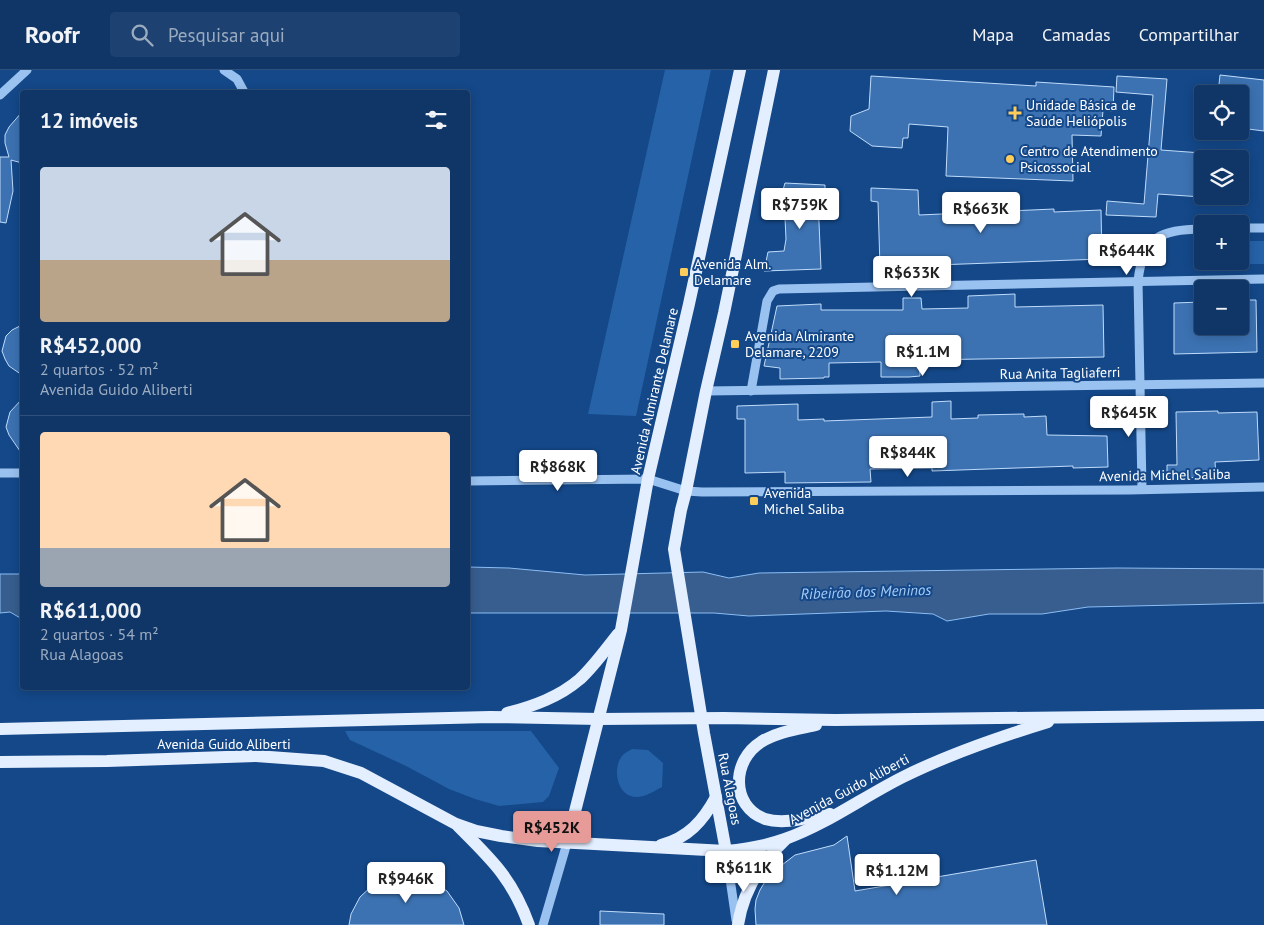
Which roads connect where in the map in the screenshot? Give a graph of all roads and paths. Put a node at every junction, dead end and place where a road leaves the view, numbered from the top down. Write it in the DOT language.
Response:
graph roads {
  1 [pos="27,70"];
  2 [pos="224,70"];
  3 [pos="740,70"];
  4 [pos="774,70"];
  5 [pos="243,90"];
  6 [pos="0,96"];
  7 [pos="1249,228"];
  8 [pos="1264,228"];
  9 [pos="1194,229"];
  10 [pos="1264,279"];
  11 [pos="1138,281"];
  12 [pos="1264,383"];
  13 [pos="1140,385"];
  14 [pos="706,392"];
  15 [pos="751,392"];
  16 [pos="0,473"];
  17 [pos="20,473"];
  18 [pos="648,479"];
  19 [pos="470,481"];
  20 [pos="1264,487"];
  21 [pos="1142,489"];
  22 [pos="686,491"];
  23 [pos="621,628"];
  24 [pos="1264,715"];
  25 [pos="490,718"];
  26 [pos="1062,718"];
  27 [pos="599,719"];
  28 [pos="702,719"];
  29 [pos="835,720"];
  30 [pos="0,729"];
  31 [pos="0,762"];
  32 [pos="716,797"];
  33 [pos="842,812"];
  34 [pos="456,824"];
  35 [pos="787,839"];
  36 [pos="567,843"];
  37 [pos="651,848"];
  38 [pos="726,851"];
  39 [pos="529,925"];
  40 [pos="544,925"];
  41 [pos="738,925"];
  1 -- 6 [label="street"];
  2 -- 5 [label="street"];
  3 -- 18 [label="main road, Avenida Almirante Delamare"];
  4 -- 14 [label="main road"];
  7 -- 8 [label="street"];
  9 -- 11 [label="street"];
  10 -- 11 [label="street"];
  11 -- 13 [label="street"];
  11 -- 15 [label="street"];
  12 -- 13 [label="street, Rua Anita Tagliaferri"];
  13 -- 15 [label="street, Rua Anita Tagliaferri"];
  13 -- 21 [label="street"];
  14 -- 15 [label="street, Rua Anita Tagliaferri"];
  14 -- 22 [label="main road"];
  16 -- 17 [label="street"];
  18 -- 19 [label="street, Avenida Michel Saliba"];
  18 -- 22 [label="street, Avenida Michel Saliba"];
  18 -- 23 [label="main road, Avenida Almirante Delamare"];
  20 -- 21 [label="street, Avenida Michel Saliba"];
  21 -- 22 [label="street, Avenida Michel Saliba"];
  22 -- 28 [label="main road"];
  23 -- 25 [label="main road"];
  23 -- 27 [label="main road, Avenida Almirante Delamare"];
  24 -- 26 [label="main road, Avenida Guido Aliberti"];
  25 -- 27 [label="main road, Avenida Guido Aliberti"];
  25 -- 30 [label="main road, Avenida Guido Aliberti"];
  26 -- 29 [label="main road, Avenida Guido Aliberti"];
  26 -- 33 [label="main road, Avenida Guido Aliberti"];
  27 -- 28 [label="main road, Avenida Guido Aliberti"];
  27 -- 36 [label="main road, Avenida Almirante Delamare"];
  28 -- 29 [label="main road, Avenida Guido Aliberti"];
  28 -- 32 [label="main road, Rua Alagoas"];
  29 -- 33 [label="main road"];
  31 -- 34 [label="main road, Avenida Guido Aliberti"];
  32 -- 37 [label="main road"];
  32 -- 38 [label="main road, Rua Alagoas"];
  33 -- 35 [label="main road, Avenida Guido Aliberti"];
  34 -- 36 [label="main road, Avenida Guido Aliberti"];
  34 -- 39 [label="main road"];
  35 -- 38 [label="main road, Avenida Guido Aliberti"];
  35 -- 41 [label="main road"];
  36 -- 37 [label="main road, Avenida Guido Aliberti"];
  36 -- 40 [label="street"];
  37 -- 38 [label="main road, Avenida Guido Aliberti"];
  38 -- 41 [label="street, Rua Alagoas"];
}
